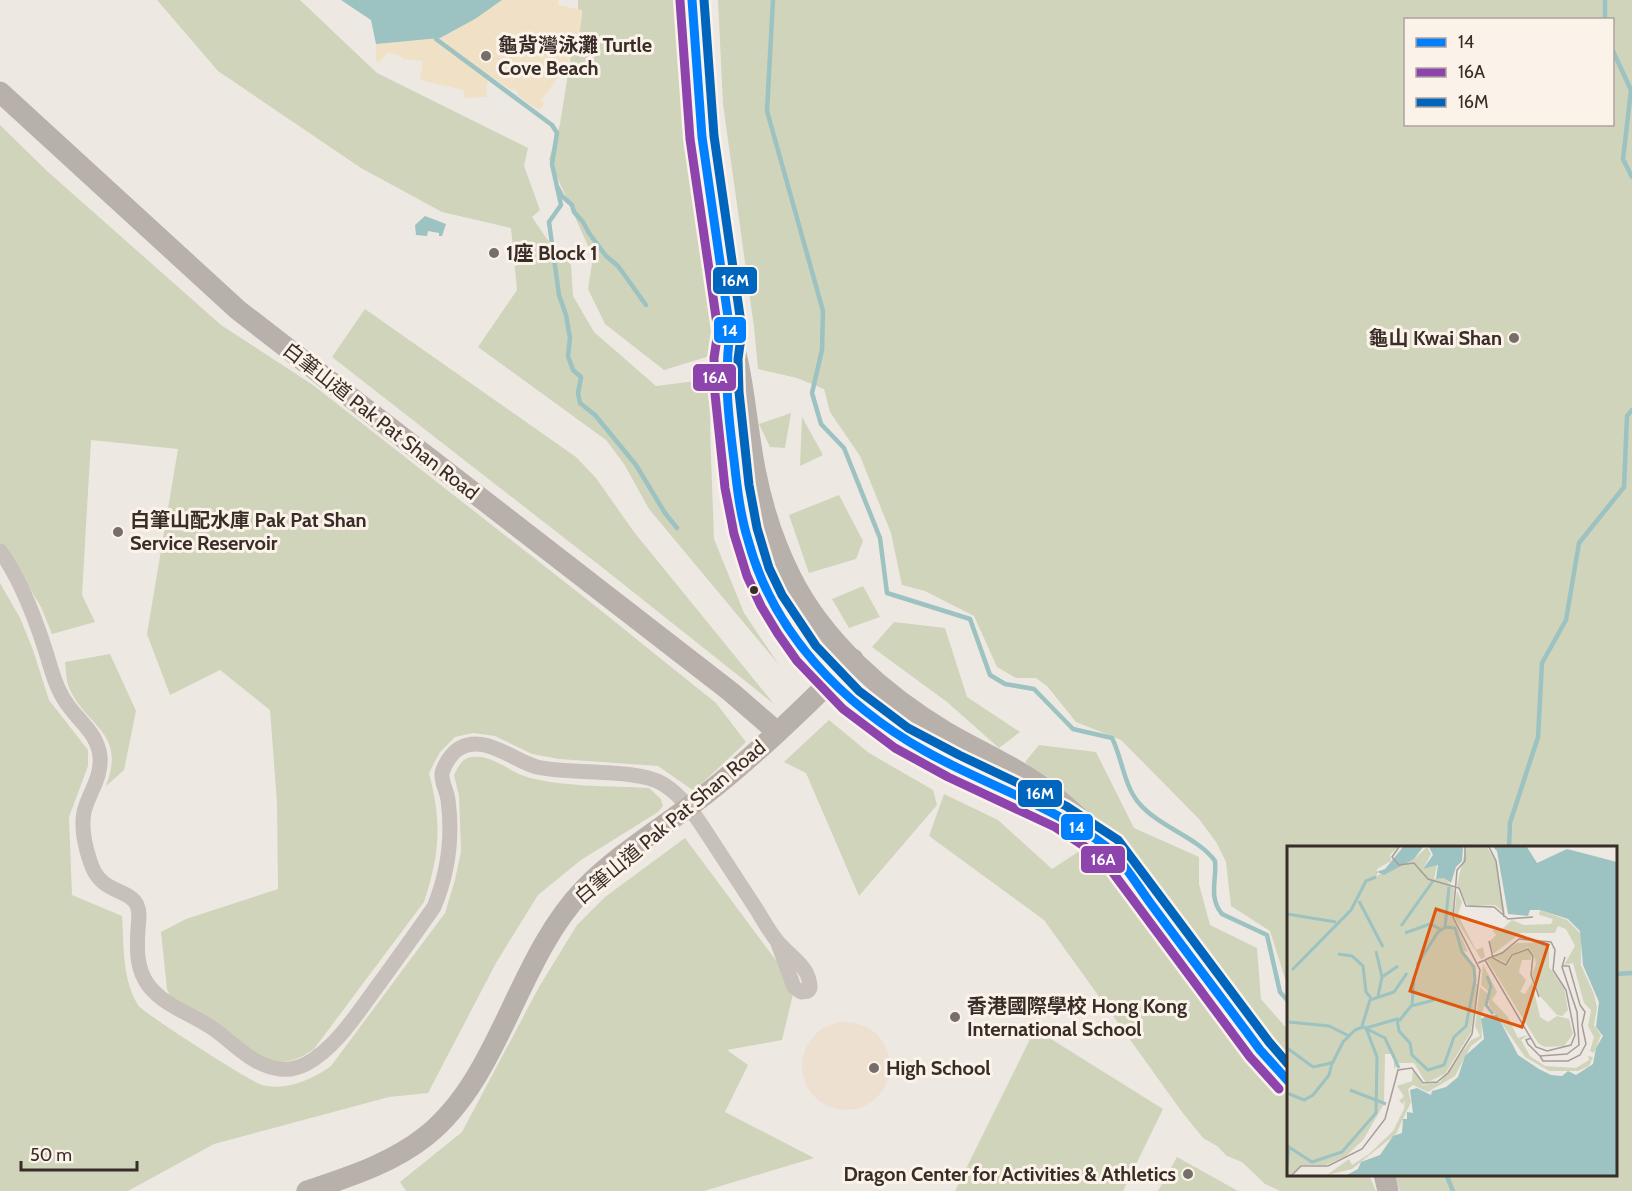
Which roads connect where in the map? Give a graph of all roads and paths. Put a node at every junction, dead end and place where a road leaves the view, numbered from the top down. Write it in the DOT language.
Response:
graph roads {
  1 [pos="693,0"];
  2 [pos="0,92"];
  3 [pos="730,331"];
  4 [pos="0,551"];
  5 [pos="853,659"];
  6 [pos="831,681"];
  7 [pos="777,732"];
  8 [pos="682,813"];
  9 [pos="1110,849"];
  10 [pos="777,941"];
  11 [pos="1287,1080"];
  12 [pos="1384,1176"];
  13 [pos="307,1191"];
  14 [pos="1388,1191"];
  1 -- 3 [label="main road"];
  2 -- 7 [label="main road, 白筆山道 Pak Pat Shan Road"];
  3 -- 5 [label="main road"];
  3 -- 6 [label="main road"];
  4 -- 8 [label="street"];
  5 -- 6 [label="main road, 白筆山道 Pak Pat Shan Road"];
  5 -- 9 [label="main road"];
  6 -- 7 [label="main road, 白筆山道 Pak Pat Shan Road"];
  6 -- 9 [label="main road"];
  7 -- 8 [label="main road, 白筆山道 Pak Pat Shan Road"];
  8 -- 10 [label="street"];
  8 -- 13 [label="main road, 白筆山道 Pak Pat Shan Road"];
  9 -- 11 [label="main road"];
  12 -- 14 [label="main road"];
}
